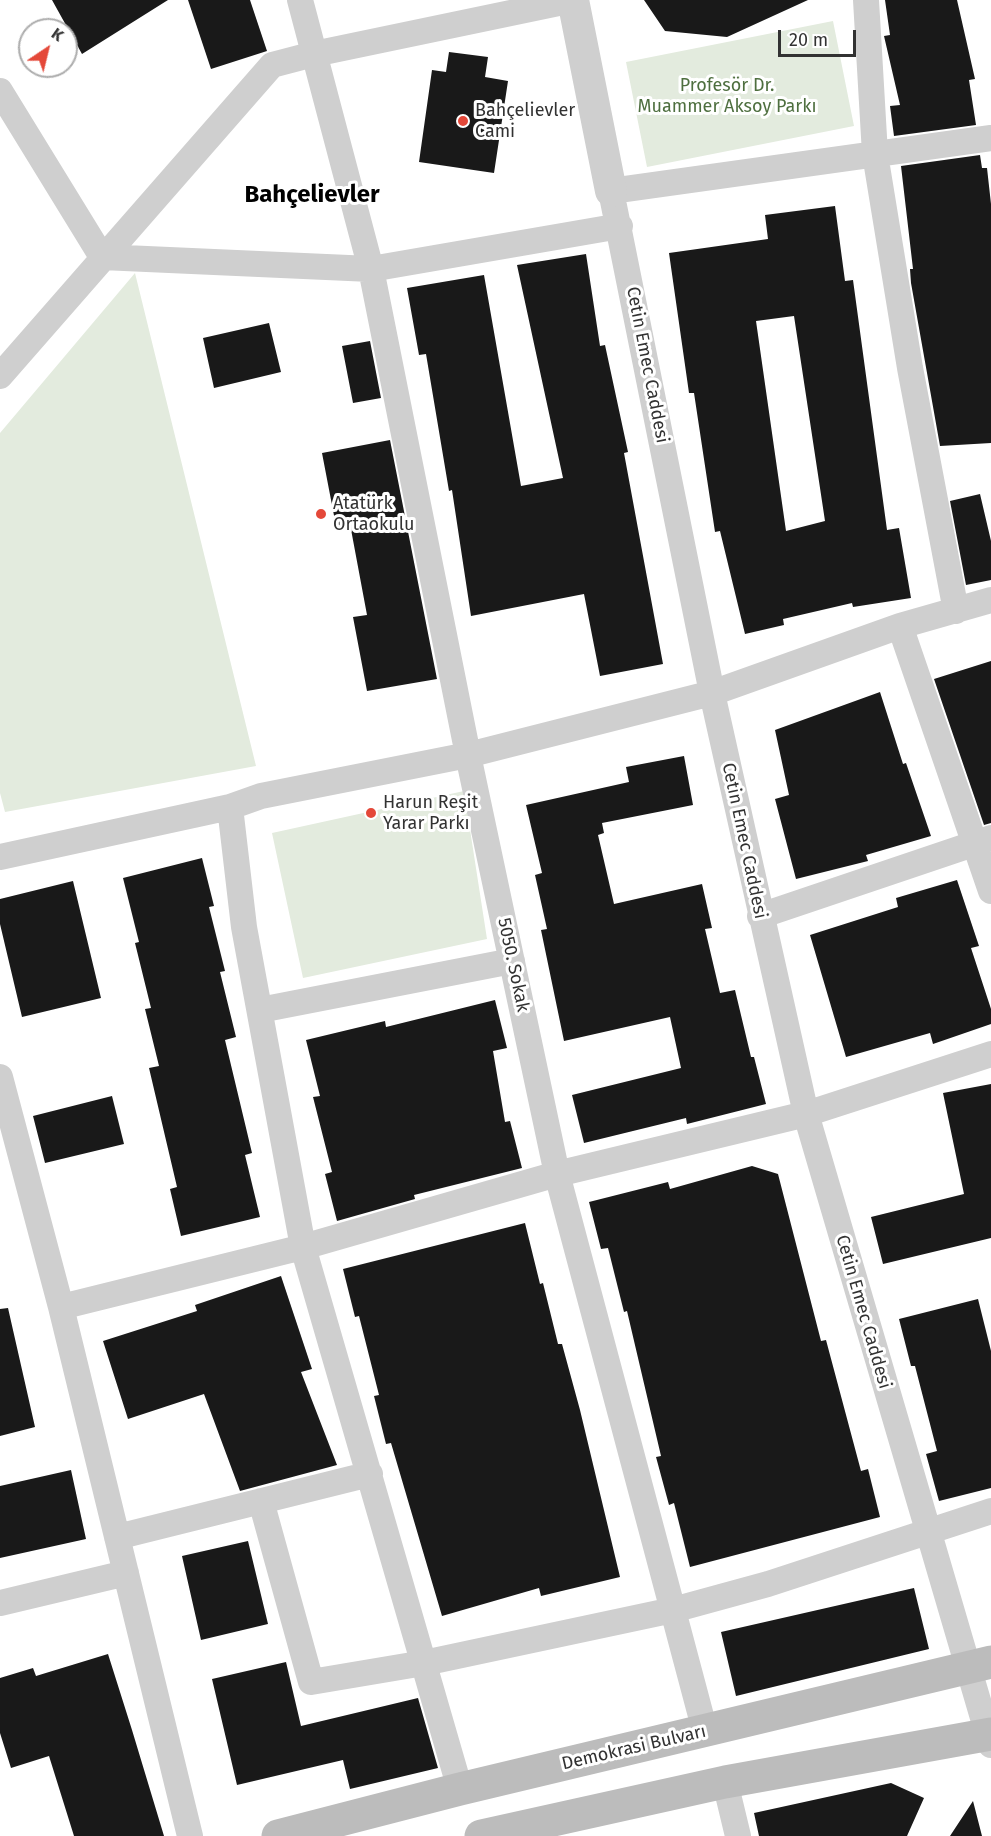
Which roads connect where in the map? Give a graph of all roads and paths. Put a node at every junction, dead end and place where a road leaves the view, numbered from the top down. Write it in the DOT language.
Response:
graph roads {
  1 [pos="300,0"];
  2 [pos="573,0"];
  3 [pos="866,0"];
  4 [pos="314,54"];
  5 [pos="0,91"];
  6 [pos="991,138"];
  7 [pos="875,154"];
  8 [pos="612,191"];
  9 [pos="620,226"];
  10 [pos="102,257"];
  11 [pos="370,269"];
  12 [pos="0,376"];
  13 [pos="991,600"];
  14 [pos="956,610"];
  15 [pos="900,626"];
  16 [pos="712,693"];
  17 [pos="468,755"];
  18 [pos="230,807"];
  19 [pos="983,841"];
  20 [pos="0,857"];
  21 [pos="991,891"];
  22 [pos="760,916"];
  23 [pos="512,960"];
  24 [pos="260,1010"];
  25 [pos="991,1054"];
  26 [pos="0,1077"];
  27 [pos="806,1114"];
  28 [pos="557,1174"];
  29 [pos="303,1247"];
  30 [pos="61,1307"];
  31 [pos="370,1474"];
  32 [pos="261,1501"];
  33 [pos="991,1511"];
  34 [pos="927,1532"];
  35 [pos="117,1537"];
  36 [pos="126,1573"];
  37 [pos="0,1603"];
  38 [pos="673,1610"];
  39 [pos="424,1662"];
  40 [pos="981,1665"];
  41 [pos="705,1731"];
  42 [pos="990,1738"];
  43 [pos="725,1782"];
  44 [pos="460,1789"];
  45 [pos="190,1836"];
  46 [pos="278,1836"];
  47 [pos="480,1836"];
  48 [pos="738,1836"];
  1 -- 4 [label="street, 5050. Sokak"];
  2 -- 4 [label="street"];
  2 -- 8 [label="street, Cetin Emec Caddesi"];
  3 -- 7 [label="street"];
  4 -- 10 [label="street"];
  4 -- 11 [label="street, 5050. Sokak"];
  5 -- 10 [label="street"];
  6 -- 7 [label="street"];
  7 -- 8 [label="street"];
  7 -- 14 [label="street"];
  8 -- 9 [label="street, Cetin Emec Caddesi"];
  9 -- 11 [label="street"];
  9 -- 16 [label="street, Cetin Emec Caddesi"];
  10 -- 11 [label="street"];
  10 -- 12 [label="street"];
  11 -- 17 [label="street, 5050. Sokak"];
  13 -- 14 [label="street"];
  14 -- 15 [label="street"];
  15 -- 16 [label="street"];
  15 -- 19 [label="street"];
  16 -- 17 [label="street"];
  16 -- 22 [label="street, Cetin Emec Caddesi"];
  17 -- 18 [label="street"];
  17 -- 23 [label="street, 5050. Sokak"];
  18 -- 20 [label="street"];
  18 -- 24 [label="street"];
  19 -- 21 [label="street"];
  19 -- 22 [label="street"];
  22 -- 27 [label="street, Cetin Emec Caddesi"];
  23 -- 24 [label="street"];
  23 -- 28 [label="street, 5050. Sokak"];
  24 -- 29 [label="street"];
  25 -- 27 [label="street"];
  26 -- 30 [label="street"];
  27 -- 28 [label="street"];
  27 -- 34 [label="street, Cetin Emec Caddesi"];
  28 -- 29 [label="street"];
  28 -- 38 [label="street, 5050. Sokak"];
  29 -- 30 [label="street"];
  29 -- 31 [label="street"];
  30 -- 35 [label="street"];
  31 -- 32 [label="street"];
  31 -- 39 [label="street"];
  32 -- 35 [label="street"];
  32 -- 39 [label="street"];
  33 -- 34 [label="street"];
  34 -- 38 [label="street"];
  34 -- 40 [label="street, Cetin Emec Caddesi"];
  35 -- 36 [label="street"];
  36 -- 37 [label="street"];
  36 -- 45 [label="street"];
  38 -- 39 [label="street"];
  38 -- 41 [label="street, 5050. Sokak"];
  39 -- 44 [label="street"];
  40 -- 41 [label="main road, Demokrasi Bulvarı"];
  40 -- 42 [label="street, Cetin Emec Caddesi"];
  41 -- 44 [label="main road, Demokrasi Bulvarı"];
  42 -- 43 [label="main road"];
  43 -- 47 [label="main road"];
  43 -- 48 [label="street"];
  44 -- 46 [label="main road, Demokrasi Bulvarı"];
}
